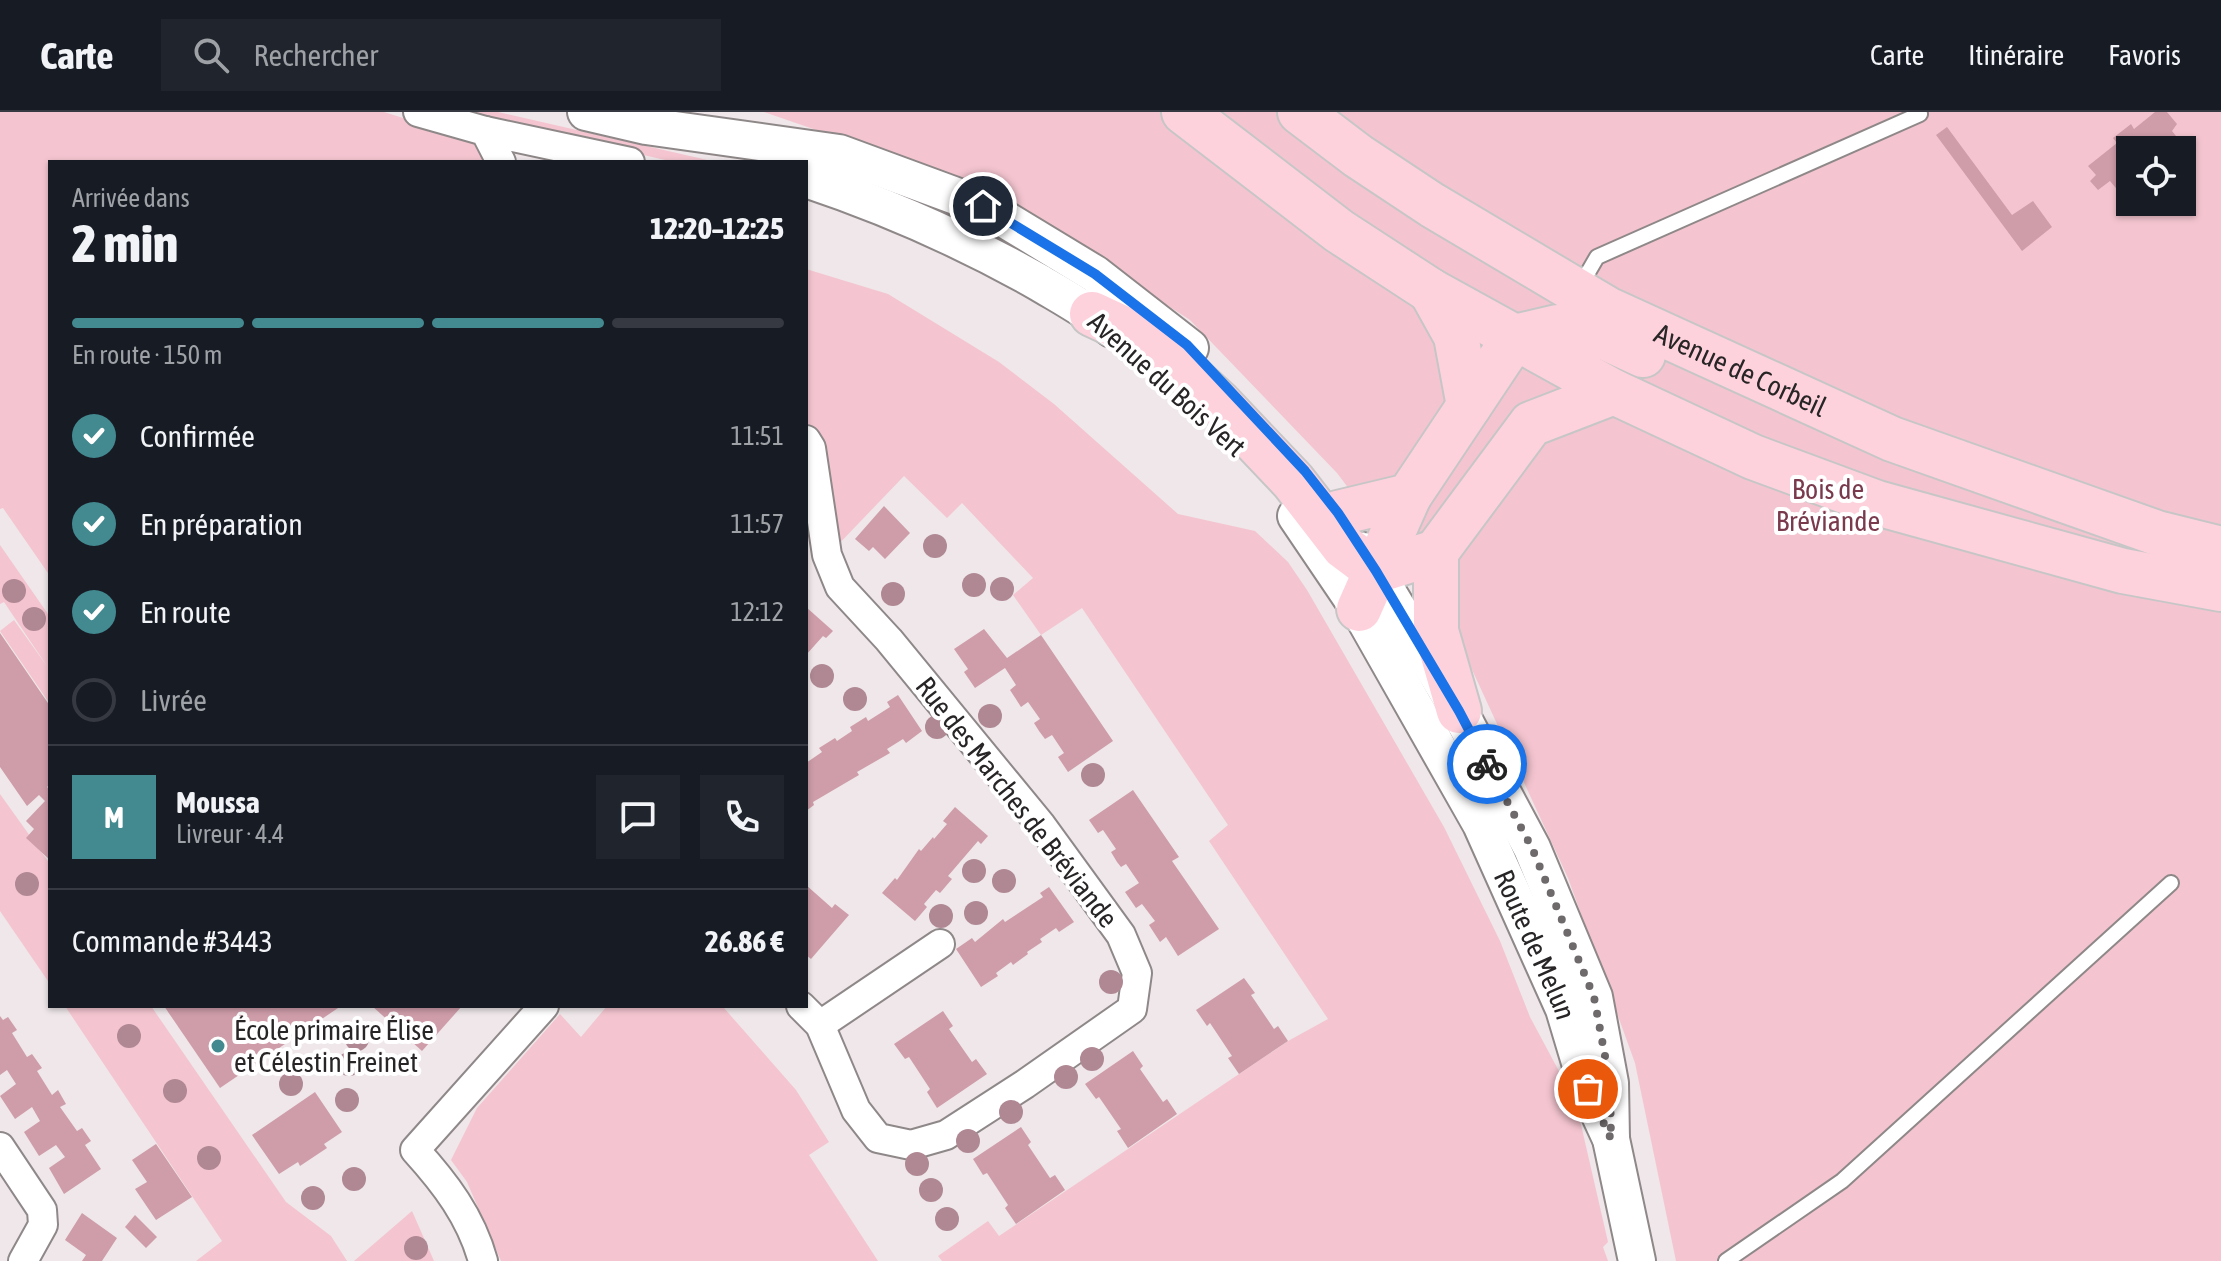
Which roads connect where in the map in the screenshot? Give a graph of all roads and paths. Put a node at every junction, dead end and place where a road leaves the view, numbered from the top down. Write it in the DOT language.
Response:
graph roads {
  1 [pos="418,112"];
  2 [pos="586,112"];
  3 [pos="1184,112"];
  4 [pos="1300,112"];
  5 [pos="1920,114"];
  6 [pos="646,126"];
  7 [pos="485,131"];
  8 [pos="500,160"];
  9 [pos="621,160"];
  10 [pos="749,160"];
  11 [pos="808,180"];
  12 [pos="808,192"];
  13 [pos="848,193"];
  14 [pos="1431,291"];
  15 [pos="1092,314"];
  16 [pos="1568,329"];
  17 [pos="1515,337"];
  18 [pos="1614,392"];
  19 [pos="1469,406"];
  20 [pos="1531,424"];
  21 [pos="808,443"];
  22 [pos="1409,496"];
  23 [pos="1338,513"];
  24 [pos="2221,549"];
  25 [pos="1436,552"];
  26 [pos="2221,589"];
  27 [pos="1361,590"];
  28 [pos="1459,711"];
  29 [pos="2171,883"];
  30 [pos="940,944"];
  31 [pos="542,1008"];
  32 [pos="811,1015"];
  33 [pos="1611,1139"];
  34 [pos="0,1147"];
  35 [pos="23,1261"];
  36 [pos="483,1261"];
  37 [pos="1637,1261"];
  38 [pos="1726,1261"];
  1 -- 7 [label="street"];
  2 -- 6 [label="street, Avenue du Bois Vert"];
  3 -- 14 [label="main road"];
  4 -- 16 [label="main road, Avenue de Corbeil"];
  5 -- 16 [label="lane"];
  6 -- 10 [label="street, Avenue du Bois Vert"];
  6 -- 23 [label="street, Avenue du Bois Vert"];
  7 -- 8 [label="street"];
  7 -- 9 [label="street"];
  11 -- 13 [label="street, Avenue du Bois Vert"];
  12 -- 13 [label="street"];
  13 -- 15 [label="street, Avenue du Bois Vert"];
  14 -- 17 [label="main road"];
  14 -- 19 [label="main road"];
  15 -- 27 [label="main road"];
  16 -- 17 [label="main road"];
  16 -- 18 [label="main road"];
  16 -- 20 [label="main road"];
  16 -- 24 [label="main road, Avenue de Corbeil"];
  17 -- 19 [label="main road"];
  18 -- 20 [label="main road"];
  18 -- 26 [label="main road"];
  19 -- 22 [label="main road"];
  20 -- 25 [label="main road"];
  21 -- 32 [label="street, Rue des Marches de Bréviande"];
  22 -- 23 [label="main road"];
  22 -- 27 [label="main road"];
  23 -- 27 [label="street, Avenue du Bois Vert"];
  25 -- 27 [label="main road"];
  25 -- 28 [label="main road"];
  27 -- 28 [label="street, Route de Melun"];
  27 -- 33 [label="street, Route de Melun"];
  28 -- 33 [label="street, Route de Melun"];
  29 -- 38 [label="lane"];
  30 -- 32 [label="street, Rue des Marches de Bréviande"];
  31 -- 36 [label="street"];
  33 -- 37 [label="street"];
  34 -- 35 [label="street"];
}
